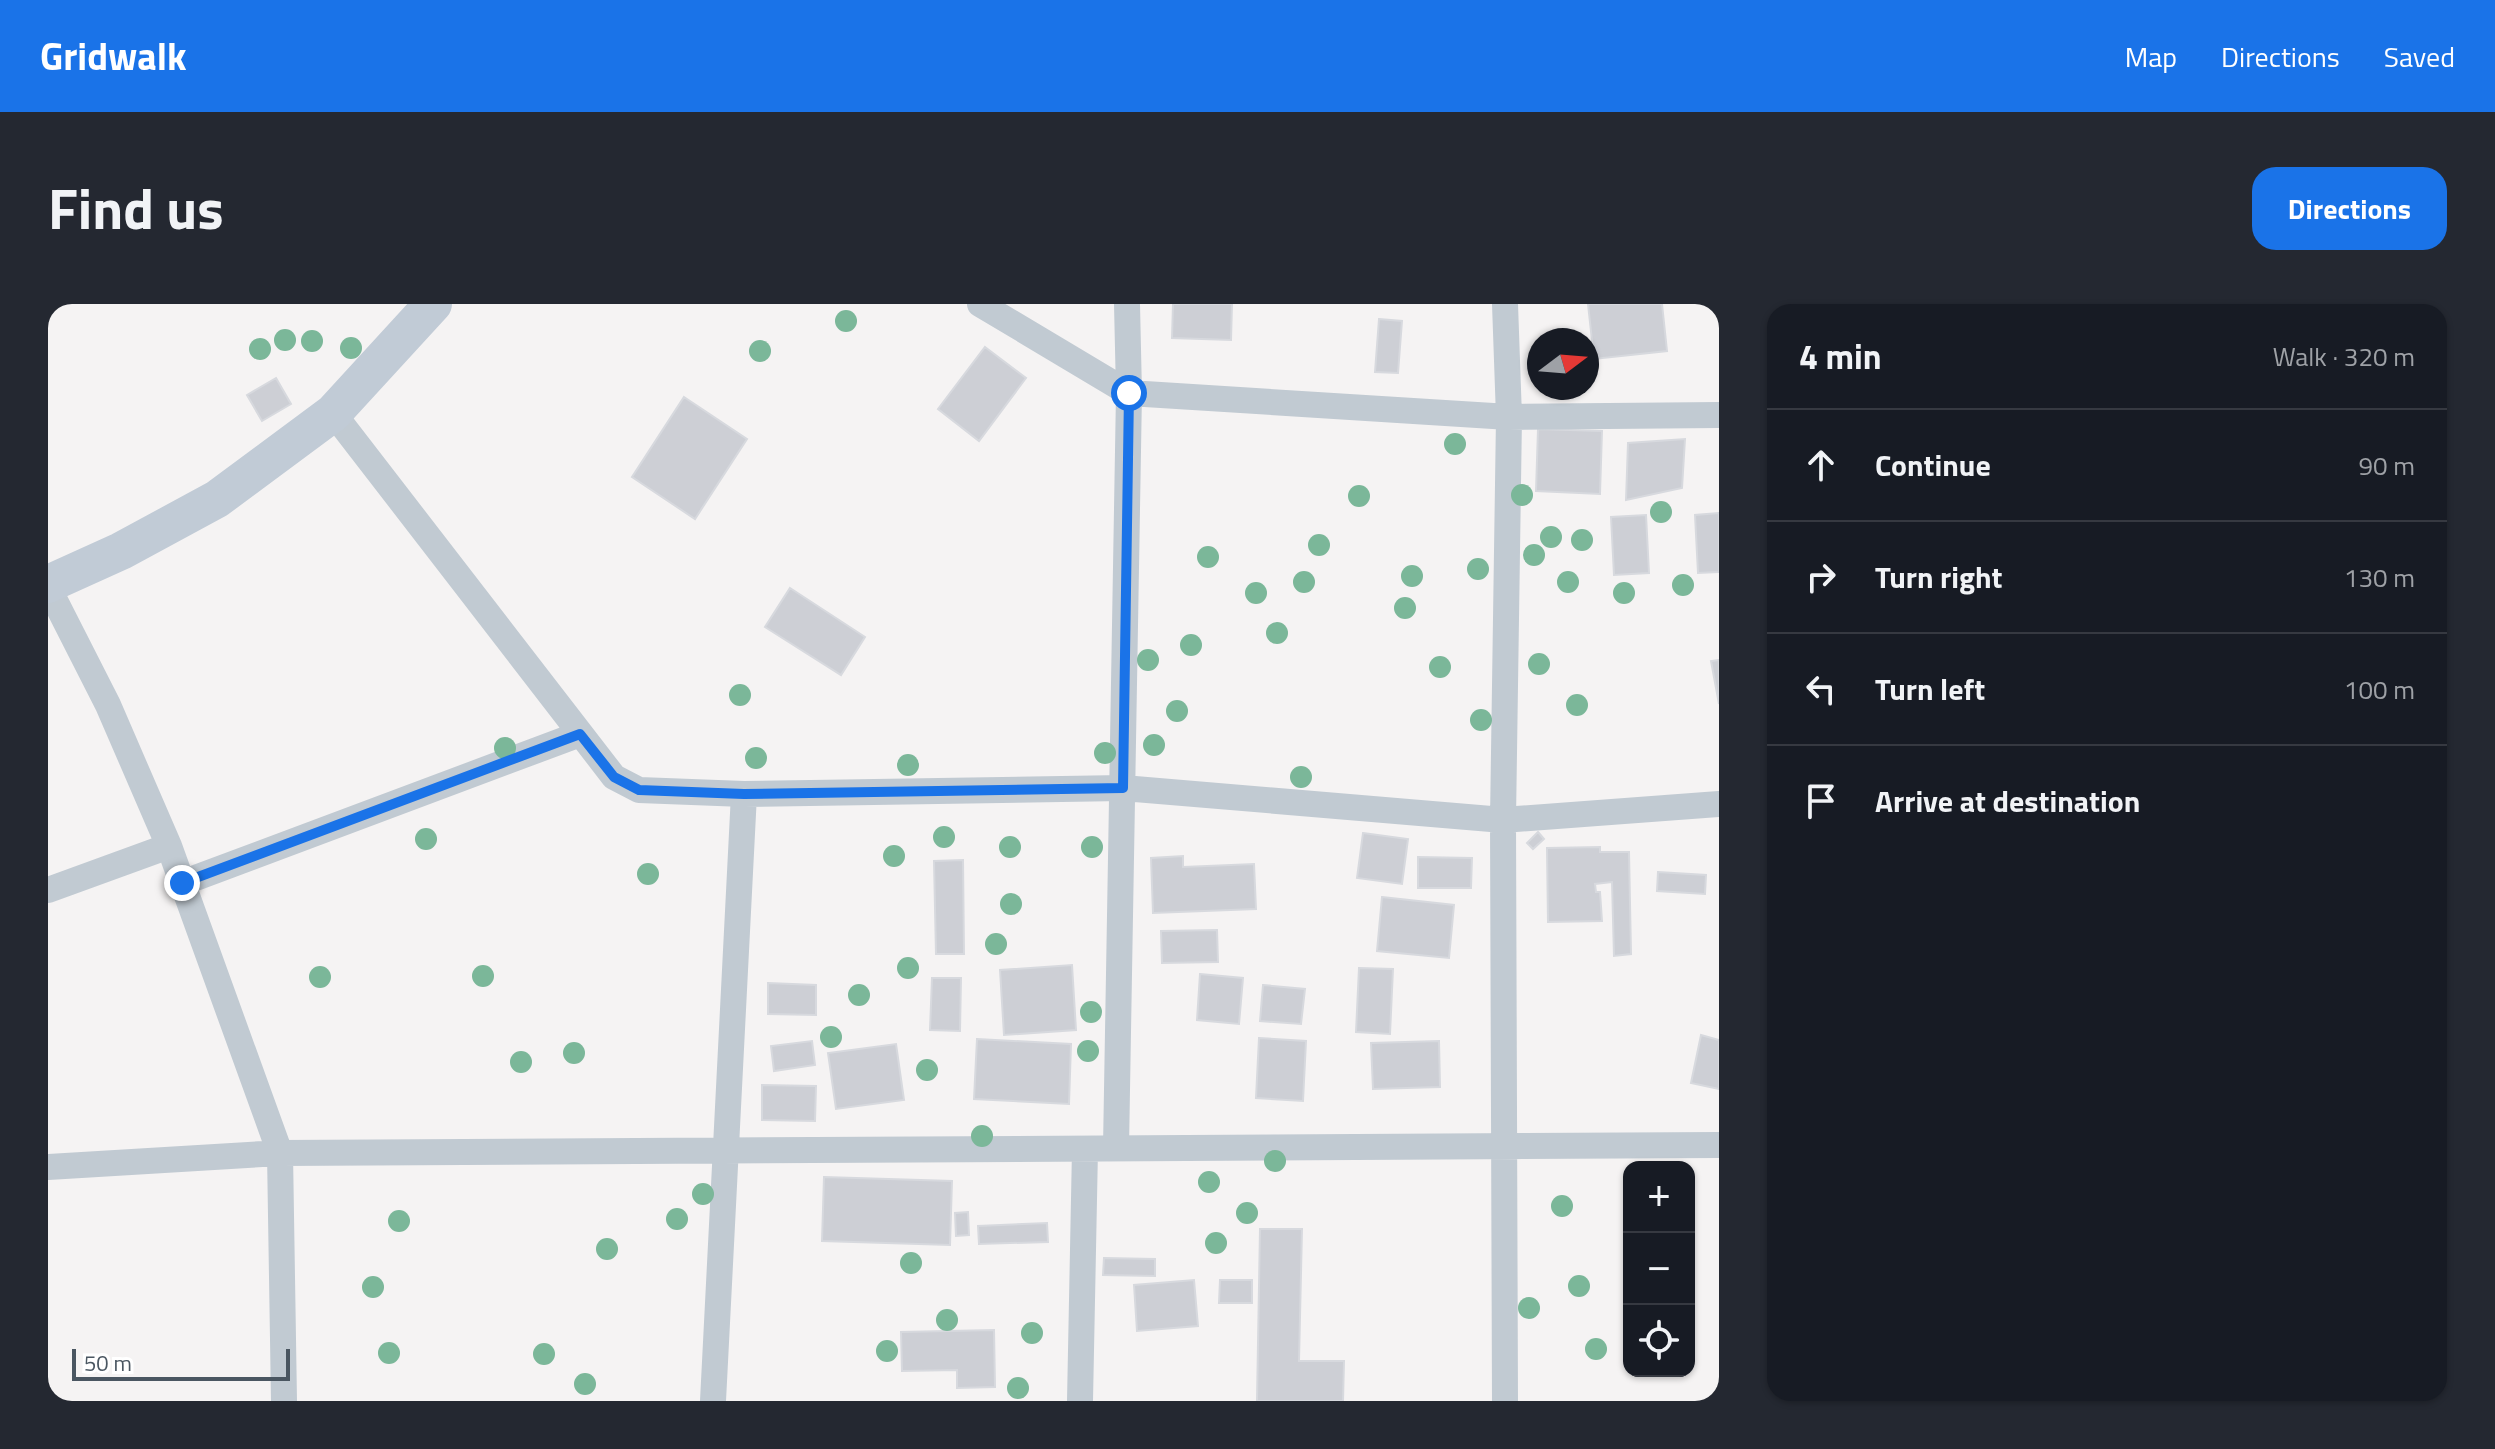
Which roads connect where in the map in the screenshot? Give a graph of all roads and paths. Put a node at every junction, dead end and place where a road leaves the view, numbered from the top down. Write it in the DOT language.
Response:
graph roads {
  1 [pos="433,304"];
  2 [pos="980,304"];
  3 [pos="1127,304"];
  4 [pos="1505,304"];
  5 [pos="1129,393"];
  6 [pos="333,413"];
  7 [pos="1719,415"];
  8 [pos="1509,417"];
  9 [pos="48,585"];
  10 [pos="580,734"];
  11 [pos="1123,788"];
  12 [pos="744,794"];
  13 [pos="1719,804"];
  14 [pos="1503,820"];
  15 [pos="169,846"];
  16 [pos="182,883"];
  17 [pos="48,890"];
  18 [pos="1719,1145"];
  19 [pos="1505,1146"];
  20 [pos="1116,1148"];
  21 [pos="1085,1149"];
  22 [pos="726,1152"];
  23 [pos="280,1153"];
  24 [pos="48,1167"];
  25 [pos="284,1401"];
  26 [pos="713,1401"];
  27 [pos="1080,1401"];
  28 [pos="1505,1401"];
  1 -- 6 [label="main road"];
  2 -- 5 [label="street"];
  3 -- 5 [label="street"];
  4 -- 8 [label="street"];
  5 -- 8 [label="street"];
  5 -- 11 [label="street"];
  6 -- 9 [label="main road"];
  6 -- 10 [label="street"];
  7 -- 8 [label="street"];
  8 -- 14 [label="street"];
  9 -- 15 [label="street"];
  10 -- 12 [label="street"];
  10 -- 16 [label="street"];
  11 -- 12 [label="street"];
  11 -- 14 [label="street"];
  11 -- 20 [label="street"];
  12 -- 22 [label="street"];
  13 -- 14 [label="street"];
  14 -- 19 [label="street"];
  15 -- 16 [label="street"];
  15 -- 17 [label="street"];
  16 -- 23 [label="street"];
  18 -- 19 [label="street"];
  19 -- 20 [label="street"];
  19 -- 28 [label="street"];
  20 -- 21 [label="street"];
  21 -- 22 [label="street"];
  21 -- 27 [label="street"];
  22 -- 23 [label="street"];
  22 -- 26 [label="street"];
  23 -- 24 [label="street"];
  23 -- 25 [label="street"];
}
